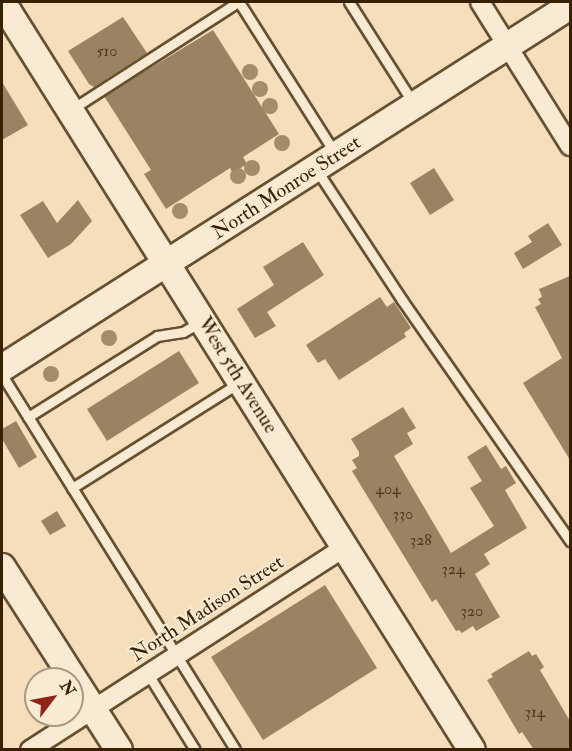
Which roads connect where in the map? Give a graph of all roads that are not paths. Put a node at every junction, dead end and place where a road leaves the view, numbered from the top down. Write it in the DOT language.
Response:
graph roads {
  1 [pos="2,2"];
  2 [pos="238,2"];
  3 [pos="349,2"];
  4 [pos="480,2"];
  5 [pos="570,6"];
  6 [pos="508,46"];
  7 [pos="415,105"];
  8 [pos="71,110"];
  9 [pos="570,146"];
  10 [pos="336,155"];
  11 [pos="315,169"];
  12 [pos="167,264"];
  13 [pos="203,320"];
  14 [pos="2,368"];
  15 [pos="2,375"];
  16 [pos="242,381"];
  17 [pos="28,417"];
  18 [pos="72,488"];
  19 [pos="570,541"];
  20 [pos="346,546"];
  21 [pos="2,567"];
  22 [pos="177,655"];
  23 [pos="148,674"];
  24 [pos="93,708"];
  25 [pos="30,750"];
  26 [pos="119,750"];
  27 [pos="195,750"];
  28 [pos="235,750"];
  29 [pos="472,750"];
  1 -- 8 [label="street, West 5th Avenue"];
  2 -- 8 [label="lane"];
  2 -- 10 [label="lane"];
  3 -- 7 [label="lane"];
  4 -- 6 [label="street"];
  5 -- 6 [label="street, North Monroe Street"];
  6 -- 7 [label="street, North Monroe Street"];
  6 -- 9 [label="street"];
  7 -- 10 [label="street, North Monroe Street"];
  8 -- 12 [label="street, West 5th Avenue"];
  10 -- 11 [label="street, North Monroe Street"];
  11 -- 12 [label="street, North Monroe Street"];
  11 -- 19 [label="lane"];
  12 -- 13 [label="street, West 5th Avenue"];
  12 -- 14 [label="street, North Monroe Street"];
  13 -- 16 [label="street, West 5th Avenue"];
  13 -- 17 [label="lane"];
  15 -- 17 [label="lane"];
  16 -- 18 [label="lane"];
  16 -- 20 [label="street, West 5th Avenue"];
  17 -- 18 [label="lane"];
  18 -- 22 [label="lane"];
  20 -- 22 [label="street, North Madison Street"];
  20 -- 29 [label="street, West 5th Avenue"];
  21 -- 24 [label="street"];
  22 -- 23 [label="street, North Madison Street"];
  22 -- 28 [label="lane"];
  23 -- 24 [label="street, North Madison Street"];
  23 -- 27 [label="lane"];
  24 -- 25 [label="street, North Madison Street"];
  24 -- 26 [label="street"];
}
